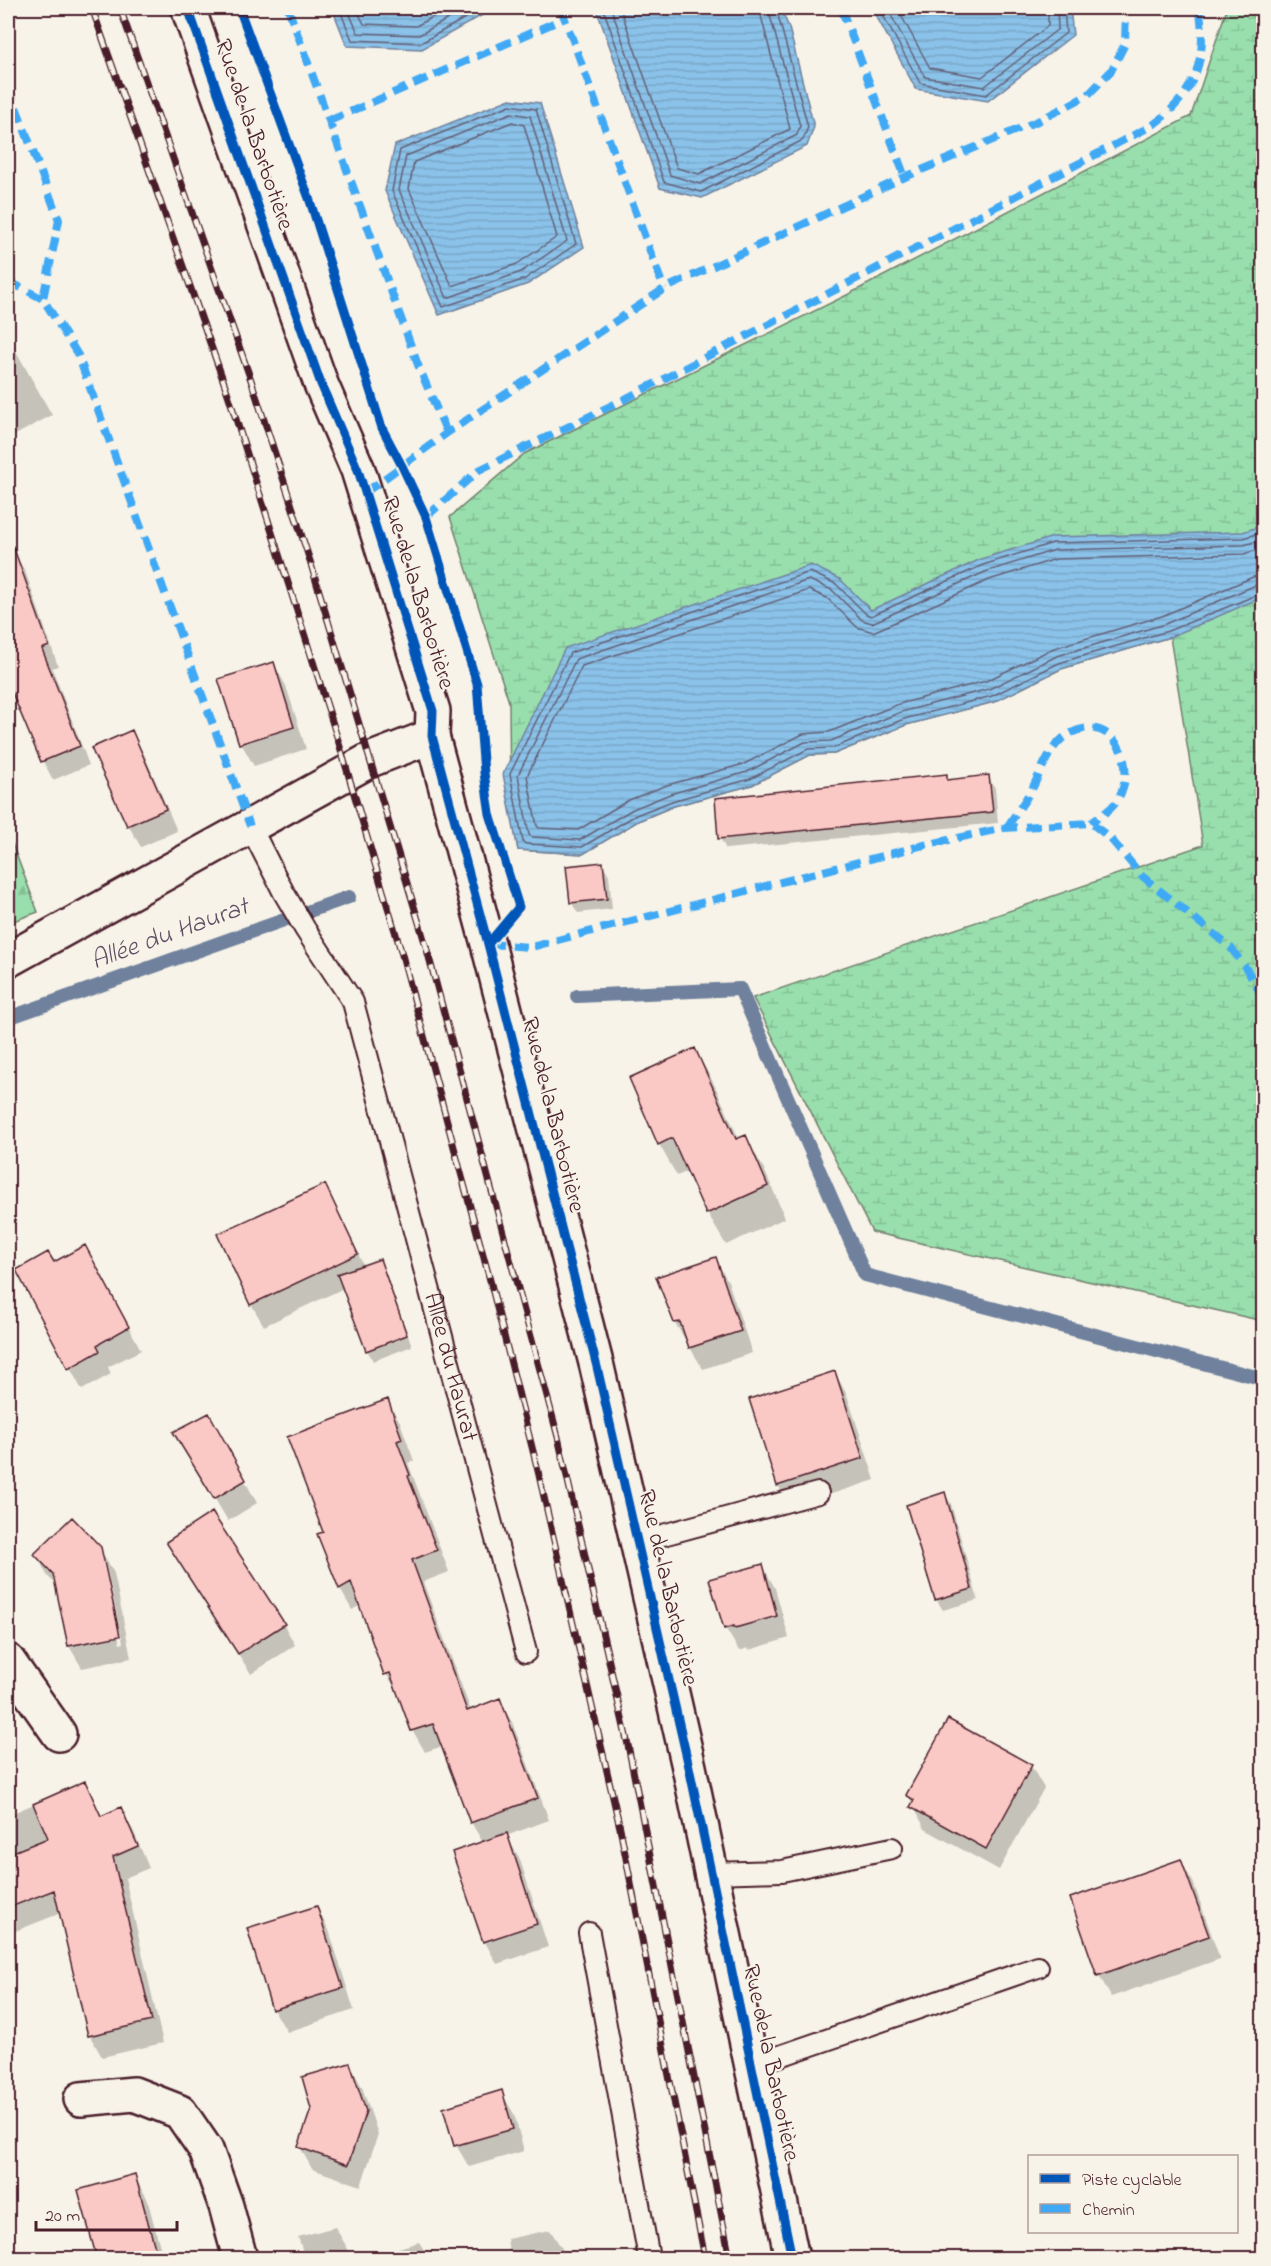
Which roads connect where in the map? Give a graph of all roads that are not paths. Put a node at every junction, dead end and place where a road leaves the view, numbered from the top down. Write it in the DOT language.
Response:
graph roads {
  1 [pos="188,8"];
  2 [pos="432,736"];
  3 [pos="250,826"];
  4 [pos="8,960"];
  5 [pos="818,1493"];
  6 [pos="637,1542"];
  7 [pos="526,1652"];
  8 [pos="8,1661"];
  9 [pos="59,1734"];
  10 [pos="892,1848"];
  11 [pos="710,1873"];
  12 [pos="589,1933"];
  13 [pos="1038,1967"];
  14 [pos="751,2066"];
  15 [pos="81,2099"];
  16 [pos="240,2259"];
  17 [pos="649,2259"];
  18 [pos="792,2259"];
  1 -- 2 [label="street, Rue de la Barbotière"];
  2 -- 3 [label="street"];
  2 -- 6 [label="street, Rue de la Barbotière"];
  3 -- 4 [label="street"];
  3 -- 7 [label="lane, Allée du Haurat"];
  5 -- 6 [label="lane"];
  6 -- 11 [label="street, Rue de la Barbotière"];
  8 -- 9 [label="street"];
  10 -- 11 [label="lane"];
  11 -- 14 [label="street, Rue de la Barbotière"];
  12 -- 17 [label="lane"];
  13 -- 14 [label="lane"];
  14 -- 18 [label="street, Rue de la Barbotière"];
  15 -- 16 [label="street"];
}
